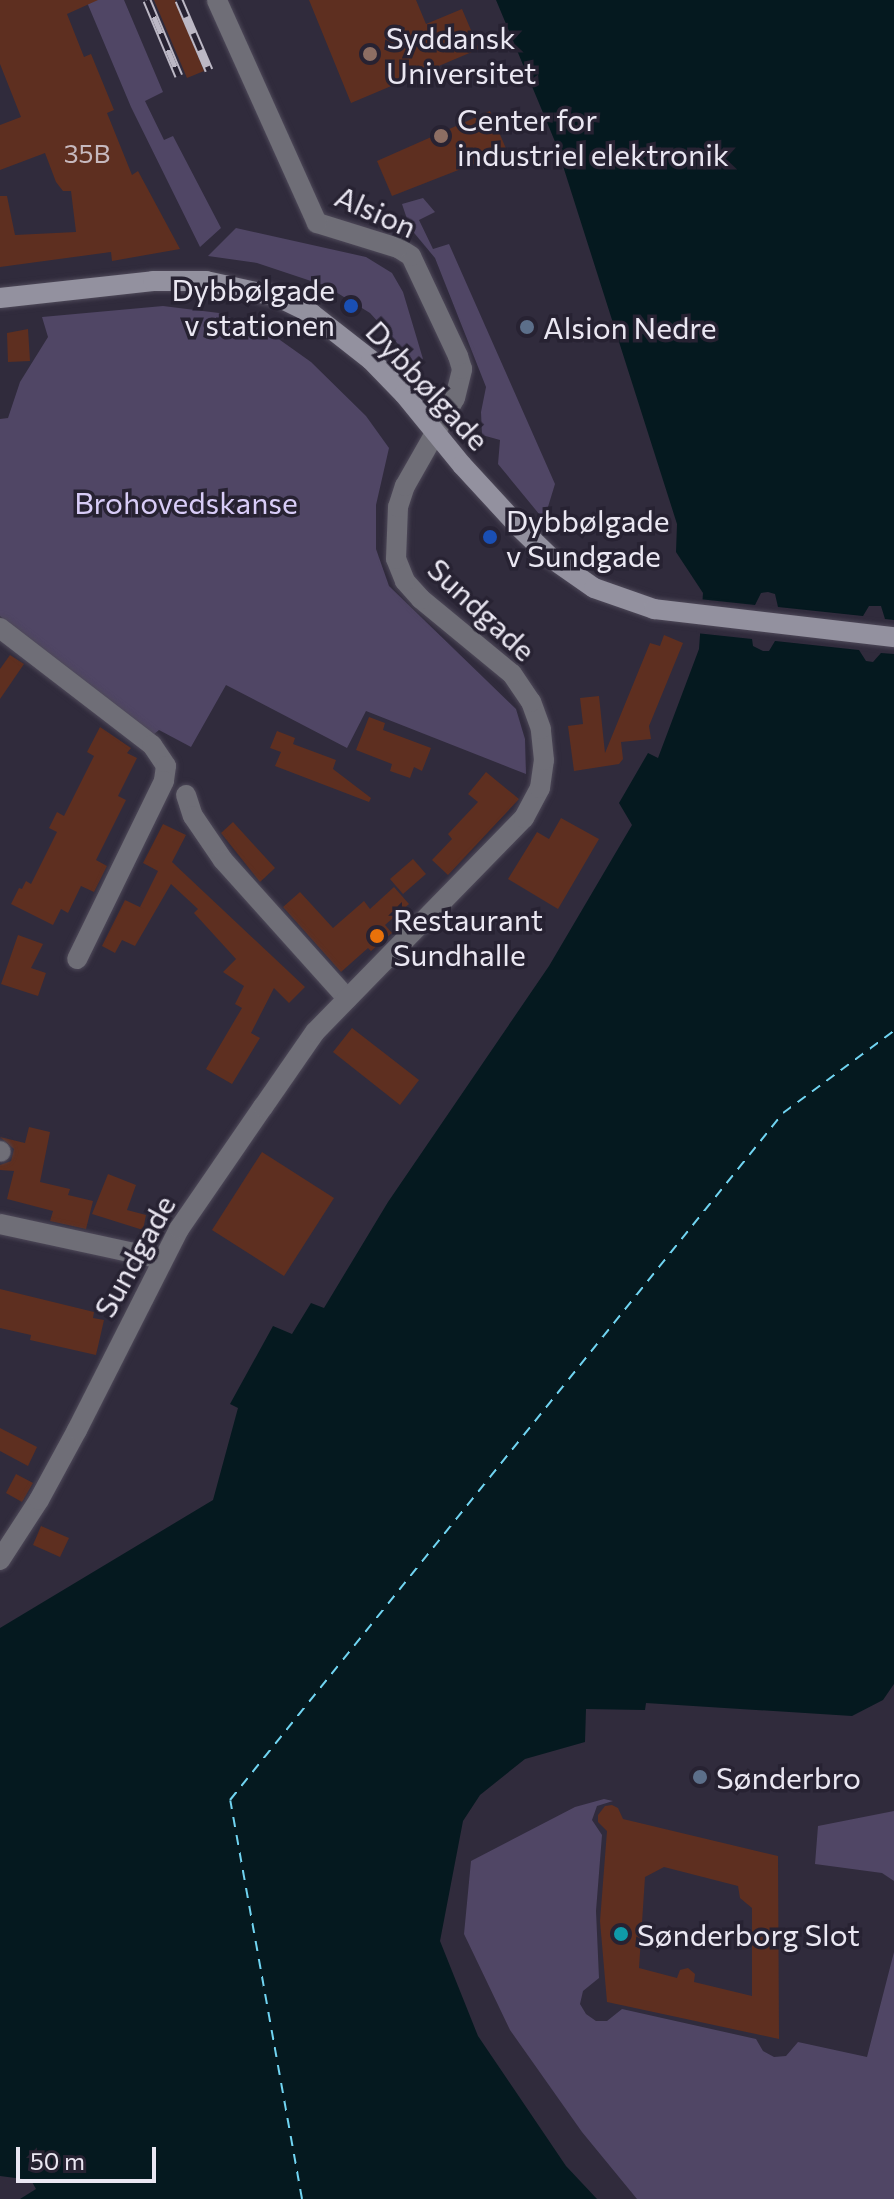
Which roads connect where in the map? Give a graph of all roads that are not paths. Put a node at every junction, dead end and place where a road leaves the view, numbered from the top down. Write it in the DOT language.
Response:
graph roads {
  1 [pos="217,0"];
  2 [pos="0,298"];
  3 [pos="433,431"];
  4 [pos="0,628"];
  5 [pos="894,637"];
  6 [pos="186,795"];
  7 [pos="77,959"];
  8 [pos="347,998"];
  9 [pos="0,1224"];
  10 [pos="162,1259"];
  11 [pos="0,1560"];
  1 -- 3 [label="street, Alsion"];
  2 -- 3 [label="street, Dybbølgade"];
  3 -- 5 [label="street, Dybbølgade"];
  3 -- 8 [label="street, Sundgade"];
  4 -- 7 [label="street"];
  6 -- 8 [label="street"];
  8 -- 10 [label="street, Sundgade"];
  9 -- 10 [label="street"];
  10 -- 11 [label="street, Sundgade"];
}
